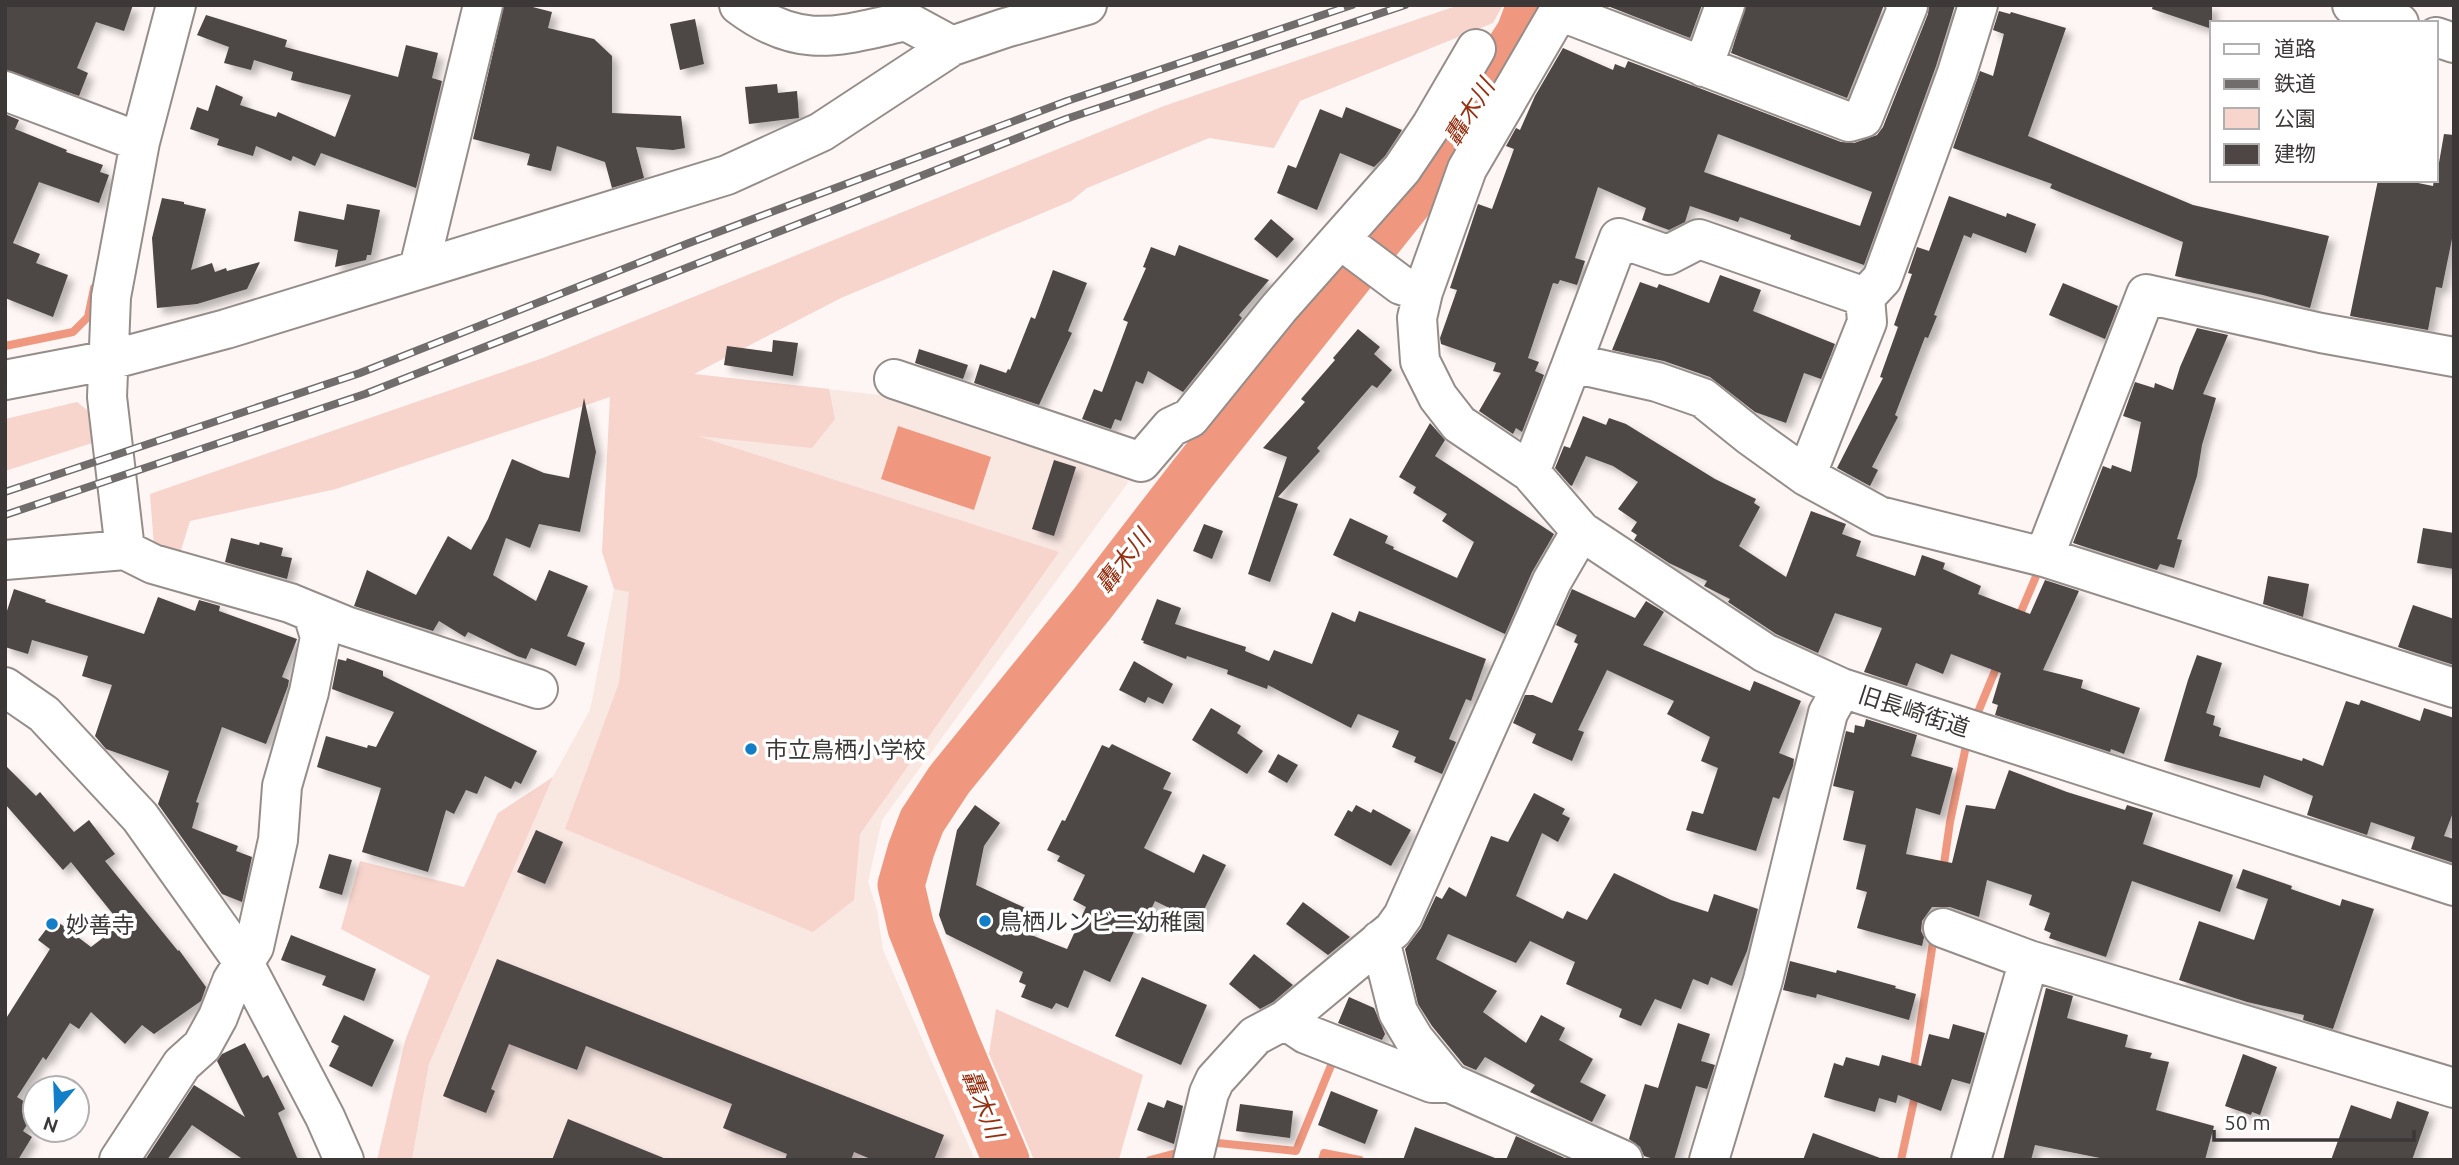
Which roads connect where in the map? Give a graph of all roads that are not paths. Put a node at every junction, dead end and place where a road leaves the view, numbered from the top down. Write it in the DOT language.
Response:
graph roads {
  1 [pos="176,5"];
  2 [pos="483,5"];
  3 [pos="738,5"];
  4 [pos="1087,5"];
  5 [pos="1725,5"];
  6 [pos="1905,5"];
  7 [pos="1978,5"];
  8 [pos="2352,5"];
  9 [pos="1560,8"];
  10 [pos="2394,21"];
  11 [pos="952,46"];
  12 [pos="1476,49"];
  13 [pos="1703,67"];
  14 [pos="5,91"];
  15 [pos="140,142"];
  16 [pos="1341,240"];
  17 [pos="419,268"];
  18 [pos="1423,292"];
  19 [pos="1865,297"];
  20 [pos="2454,357"];
  21 [pos="110,360"];
  22 [pos="1572,363"];
  23 [pos="894,379"];
  24 [pos="5,380"];
  25 [pos="1530,472"];
  26 [pos="1806,476"];
  27 [pos="1581,531"];
  28 [pos="125,550"];
  29 [pos="2044,557"];
  30 [pos="5,560"];
  31 [pos="313,614"];
  32 [pos="5,687"];
  33 [pos="1842,688"];
  34 [pos="2454,688"];
  35 [pos="538,689"];
  36 [pos="2454,886"];
  37 [pos="1943,928"];
  38 [pos="1380,940"];
  39 [pos="2029,960"];
  40 [pos="244,963"];
  41 [pos="1285,1020"];
  42 [pos="1450,1083"];
  43 [pos="2454,1088"];
  44 [pos="120,1160"];
  45 [pos="344,1160"];
  46 [pos="1193,1160"];
  47 [pos="1623,1160"];
  48 [pos="1709,1160"];
  49 [pos="1971,1160"];
  1 -- 15 [label="street"];
  2 -- 17 [label="street"];
  3 -- 11 [label="street"];
  4 -- 11 [label="street"];
  5 -- 13 [label="street"];
  6 -- 13 [label="street"];
  7 -- 19 [label="street"];
  8 -- 10 [label="street"];
  9 -- 13 [label="street"];
  9 -- 18 [label="street"];
  11 -- 17 [label="street"];
  12 -- 16 [label="street"];
  14 -- 15 [label="street"];
  15 -- 21 [label="street"];
  16 -- 18 [label="street"];
  16 -- 23 [label="street"];
  17 -- 21 [label="street"];
  18 -- 25 [label="street"];
  19 -- 22 [label="street"];
  19 -- 26 [label="street"];
  20 -- 29 [label="street"];
  21 -- 24 [label="street"];
  21 -- 28 [label="street"];
  22 -- 25 [label="street"];
  22 -- 26 [label="street"];
  25 -- 27 [label="street"];
  26 -- 29 [label="street"];
  27 -- 33 [label="street"];
  27 -- 38 [label="street"];
  28 -- 30 [label="street"];
  28 -- 31 [label="street"];
  29 -- 34 [label="street"];
  31 -- 35 [label="street"];
  31 -- 40 [label="street"];
  32 -- 40 [label="street"];
  33 -- 36 [label="street, 旧長崎街道"];
  33 -- 48 [label="street, 旧長崎街道"];
  37 -- 39 [label="street"];
  38 -- 41 [label="street"];
  38 -- 42 [label="street"];
  39 -- 43 [label="street"];
  39 -- 49 [label="street"];
  40 -- 44 [label="street"];
  40 -- 45 [label="street"];
  41 -- 42 [label="street"];
  41 -- 46 [label="street"];
  42 -- 47 [label="street"];
}
